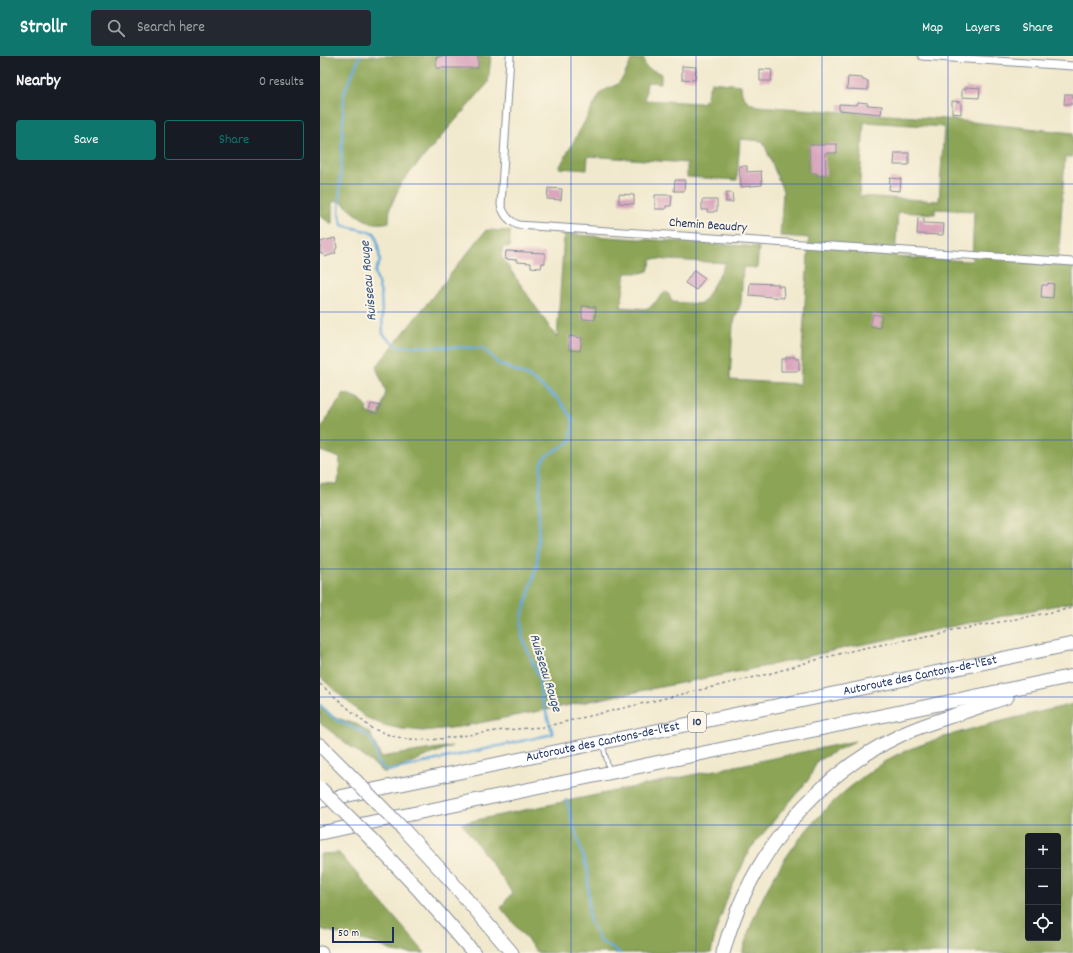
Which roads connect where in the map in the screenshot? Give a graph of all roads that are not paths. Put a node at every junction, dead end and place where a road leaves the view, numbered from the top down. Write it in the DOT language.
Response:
graph roads {
  1 [pos="510,56"];
  2 [pos="922,56"];
  3 [pos="1073,66"];
  4 [pos="1073,262"];
  5 [pos="1073,644"];
  6 [pos="1073,676"];
  7 [pos="1050,681"];
  8 [pos="603,742"];
  9 [pos="320,745"];
  10 [pos="609,772"];
  11 [pos="320,788"];
  12 [pos="320,801"];
  13 [pos="320,833"];
  14 [pos="474,953"];
  15 [pos="512,953"];
  16 [pos="723,953"];
  1 -- 4 [label="street, Chemin Beaudry"];
  2 -- 3 [label="street"];
  5 -- 8 [label="highway, Autoroute des Cantons-de-l'Est / 10"];
  6 -- 7 [label="highway"];
  7 -- 10 [label="highway"];
  7 -- 16 [label="highway"];
  8 -- 10 [label="lane"];
  8 -- 12 [label="highway, Autoroute des Cantons-de-l'Est / 10"];
  9 -- 15 [label="highway, bridge"];
  10 -- 13 [label="highway"];
  11 -- 14 [label="highway, bridge"];
}
